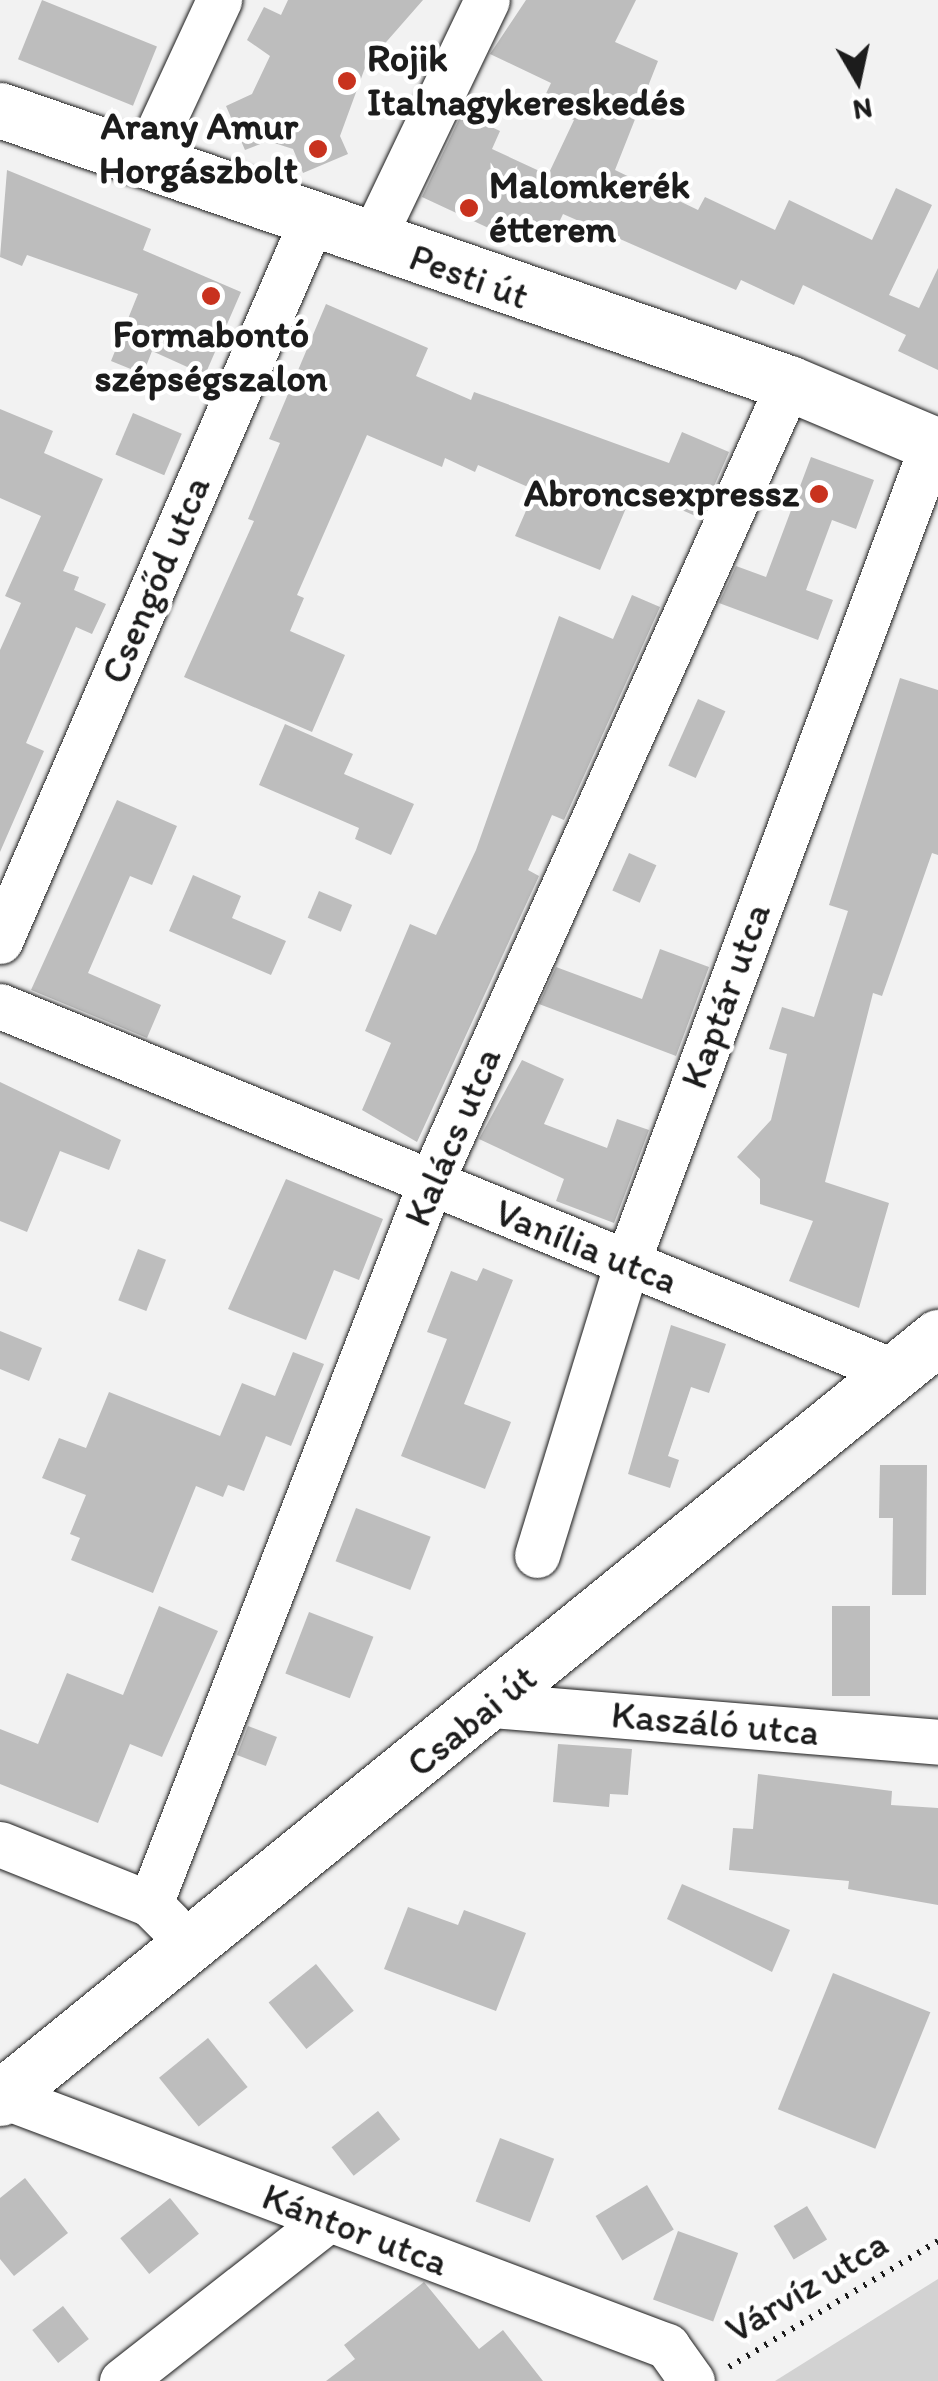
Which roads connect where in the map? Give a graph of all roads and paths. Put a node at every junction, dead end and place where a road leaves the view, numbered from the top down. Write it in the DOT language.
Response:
graph roads {
  1 [pos="219,0"];
  2 [pos="487,0"];
  3 [pos="0,110"];
  4 [pos="143,164"];
  5 [pos="312,220"];
  6 [pos="372,242"];
  7 [pos="789,384"];
  8 [pos="936,445"];
  9 [pos="0,941"];
  10 [pos="0,1006"];
  11 [pos="430,1184"];
  12 [pos="627,1264"];
  13 [pos="938,1336"];
  14 [pos="895,1372"];
  15 [pos="537,1555"];
  16 [pos="492,1705"];
  17 [pos="938,1742"];
  18 [pos="0,1844"];
  19 [pos="150,1904"];
  20 [pos="192,1946"];
  21 [pos="1,2097"];
  22 [pos="327,2220"];
  23 [pos="938,2241"];
  24 [pos="707,2376"];
  25 [pos="122,2381"];
  1 -- 4 [label="street"];
  2 -- 6 [label="street"];
  3 -- 4 [label="main road, Pesti út"];
  4 -- 5 [label="main road, Pesti út"];
  5 -- 6 [label="main road, Pesti út"];
  5 -- 9 [label="street, Csengőd utca"];
  6 -- 7 [label="main road, Pesti út"];
  7 -- 8 [label="main road, Pesti út"];
  7 -- 11 [label="street, Kalács utca"];
  8 -- 12 [label="street, Kaptár utca"];
  10 -- 11 [label="street, Vanília utca"];
  11 -- 12 [label="street, Vanília utca"];
  11 -- 19 [label="street, Kalács utca"];
  12 -- 14 [label="street, Vanília utca"];
  12 -- 15 [label="street, Kaptár utca"];
  13 -- 14 [label="main road, Csabai út"];
  14 -- 16 [label="main road, Csabai út"];
  16 -- 17 [label="street, Kaszáló utca"];
  16 -- 20 [label="main road, Csabai út"];
  18 -- 19 [label="street"];
  19 -- 20 [label="street"];
  20 -- 21 [label="main road, Csabai út"];
  21 -- 22 [label="street, Kántor utca"];
  22 -- 24 [label="street, Kántor utca"];
  22 -- 25 [label="street"];
  23 -- 24 [label="path, Várvíz utca"];
}
